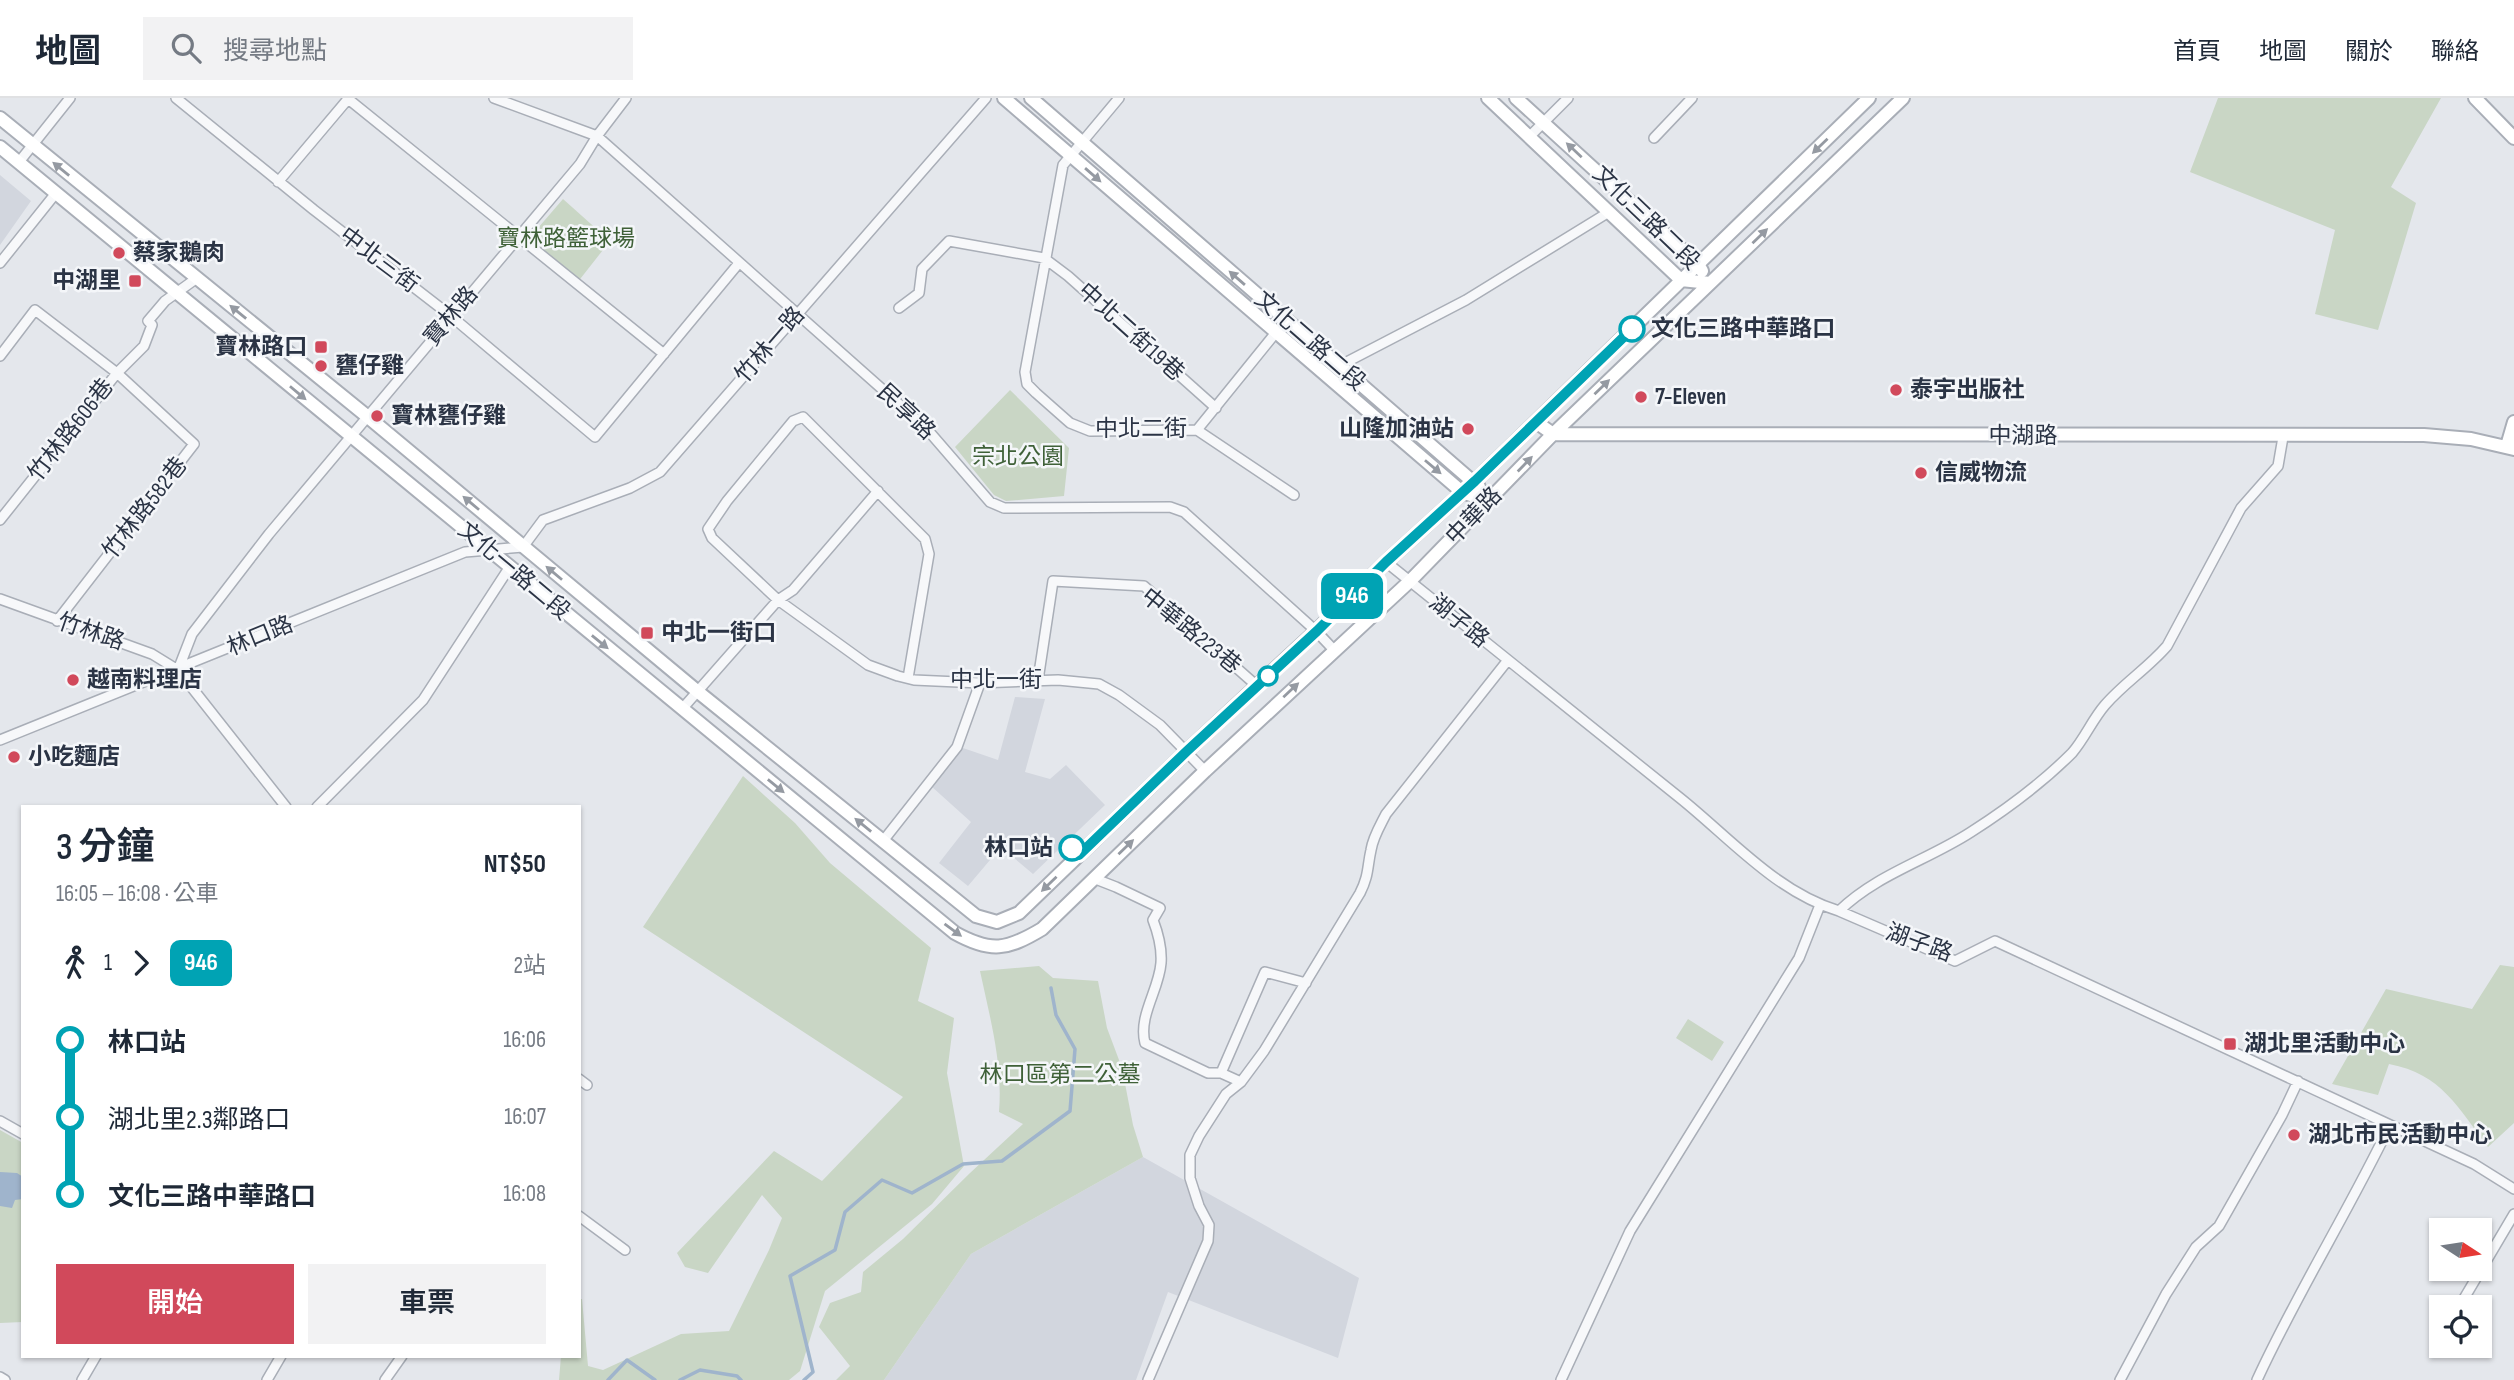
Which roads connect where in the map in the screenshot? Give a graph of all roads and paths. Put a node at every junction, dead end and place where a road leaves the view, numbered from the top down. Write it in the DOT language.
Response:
graph roads {
  1 [pos="70,98"];
  2 [pos="176,98"];
  3 [pos="494,98"];
  4 [pos="626,98"];
  5 [pos="986,98"];
  6 [pos="1004,98"];
  7 [pos="1031,98"];
  8 [pos="1119,98"];
  9 [pos="1488,98"];
  10 [pos="1516,98"];
  11 [pos="1568,98"];
  12 [pos="1676,98"];
  13 [pos="1869,98"];
  14 [pos="1903,98"];
  15 [pos="2475,98"];
  16 [pos="348,99"];
  17 [pos="1688,102"];
  18 [pos="0,118"];
  19 [pos="1544,122"];
  20 [pos="597,136"];
  21 [pos="1529,137"];
  22 [pos="1654,138"];
  23 [pos="2514,138"];
  24 [pos="1080,142"];
  25 [pos="33,145"];
  26 [pos="0,147"];
  27 [pos="1069,155"];
  28 [pos="19,163"];
  29 [pos="278,181"];
  30 [pos="56,193"];
  31 [pos="1609,212"];
  32 [pos="518,237"];
  33 [pos="1044,258"];
  34 [pos="0,263"];
  35 [pos="739,263"];
  36 [pos="1698,264"];
  37 [pos="197,278"];
  38 [pos="1681,280"];
  39 [pos="1710,283"];
  40 [pos="177,292"];
  41 [pos="899,309"];
  42 [pos="797,313"];
  43 [pos="451,316"];
  44 [pos="1286,320"];
  45 [pos="1276,333"];
  46 [pos="664,355"];
  47 [pos="0,356"];
  48 [pos="1339,366"];
  49 [pos="117,373"];
  50 [pos="1216,408"];
  51 [pos="368,417"];
  52 [pos="1536,422"];
  53 [pos="2514,422"];
  54 [pos="1197,430"];
  55 [pos="1553,435"];
  56 [pos="352,437"];
  57 [pos="2283,437"];
  58 [pos="2511,448"];
  59 [pos="1475,481"];
  60 [pos="878,491"];
  61 [pos="1462,492"];
  62 [pos="1294,495"];
  63 [pos="1489,501"];
  64 [pos="0,520"];
  65 [pos="523,547"];
  66 [pos="489,551"];
  67 [pos="1386,562"];
  68 [pos="509,568"];
  69 [pos="1410,581"];
  70 [pos="0,599"];
  71 [pos="778,600"];
  72 [pos="57,621"];
  73 [pos="1317,631"];
  74 [pos="1334,650"];
  75 [pos="1508,660"];
  76 [pos="178,670"];
  77 [pos="908,678"];
  78 [pos="1038,681"];
  79 [pos="980,683"];
  80 [pos="1257,686"];
  81 [pos="697,691"];
  82 [pos="682,709"];
  83 [pos="0,740"];
  84 [pos="1187,751"];
  85 [pos="1205,771"];
  86 [pos="283,805"];
  87 [pos="319,805"];
  88 [pos="883,841"];
  89 [pos="1093,878"];
  90 [pos="1820,905"];
  91 [pos="1839,911"];
  92 [pos="1019,913"];
  93 [pos="1042,929"];
  94 [pos="1306,983"];
  95 [pos="1221,1073"];
  96 [pos="2298,1081"];
  97 [pos="1241,1082"];
  98 [pos="0,1121"];
  99 [pos="2390,1125"];
  100 [pos="21,1133"];
  101 [pos="2514,1189"];
  102 [pos="2514,1214"];
  103 [pos="581,1217"];
  104 [pos="625,1250"];
  105 [pos="2466,1295"];
  106 [pos="95,1358"];
  107 [pos="280,1358"];
  108 [pos="401,1358"];
  109 [pos="0,1377"];
  110 [pos="5,1380"];
  111 [pos="82,1380"];
  112 [pos="267,1380"];
  113 [pos="385,1380"];
  114 [pos="1148,1380"];
  115 [pos="1561,1380"];
  116 [pos="2120,1380"];
  117 [pos="2257,1380"];
  1 -- 25 [label="street"];
  2 -- 29 [label="street, 中北三街"];
  3 -- 20 [label="street, 民享路"];
  4 -- 20 [label="street, 寶林路"];
  5 -- 42 [label="street, 竹林一路"];
  6 -- 27 [label="main road, 文化二路二段"];
  7 -- 24 [label="main road, 文化二路二段"];
  8 -- 24 [label="street"];
  9 -- 21 [label="main road, 文化三路二段"];
  10 -- 19 [label="main road, 文化三路二段"];
  11 -- 19 [label="street"];
  12 -- 17 [label="street"];
  13 -- 36 [label="main road, 中華路, one-way"];
  39 -- 14 [label="main road, 中華路, one-way"];
  15 -- 23 [label="main road"];
  16 -- 29 [label="street"];
  16 -- 32 [label="street"];
  17 -- 22 [label="street"];
  18 -- 25 [label="main road, 文化一路二段"];
  19 -- 21 [label="street"];
  36 -- 19 [label="main road, 文化三路二段, one-way"];
  20 -- 32 [label="street, 寶林路"];
  20 -- 35 [label="street, 民享路"];
  21 -- 31 [label="main road, 文化三路二段"];
  24 -- 27 [label="street"];
  44 -- 24 [label="main road, 文化二路二段, one-way"];
  25 -- 28 [label="street"];
  37 -- 25 [label="main road, 文化一路二段, one-way"];
  26 -- 28 [label="main road, 文化一路二段"];
  27 -- 33 [label="street, 中北二街"];
  27 -- 45 [label="main road, 文化二路二段, one-way"];
  28 -- 30 [label="main road, 文化一路二段"];
  29 -- 43 [label="street, 中北三街"];
  30 -- 34 [label="street"];
  30 -- 40 [label="main road, 文化一路二段"];
  31 -- 38 [label="main road, 文化三路二段"];
  31 -- 48 [label="street"];
  32 -- 43 [label="street, 寶林路"];
  32 -- 46 [label="street"];
  33 -- 41 [label="street"];
  33 -- 50 [label="street, 中北二街19巷"];
  33 -- 54 [label="street, 中北二街"];
  35 -- 42 [label="street, 民享路"];
  35 -- 46 [label="street, 中北三街"];
  36 -- 38 [label="main road, 中華路"];
  36 -- 39 [label="main road, 文化三路二段"];
  37 -- 40 [label="street, 竹林路606巷"];
  51 -- 37 [label="main road, 文化一路二段, one-way"];
  38 -- 39 [label="main road, 文化三路二段"];
  38 -- 52 [label="main road, 中華路"];
  55 -- 39 [label="main road, 中華路, one-way"];
  40 -- 49 [label="street, 竹林路606巷"];
  40 -- 56 [label="main road, 文化一路二段, one-way"];
  42 -- 65 [label="street, 竹林一路"];
  42 -- 73 [label="street, 民享路"];
  43 -- 46 [label="street, 中北三街"];
  43 -- 51 [label="street, 寶林路"];
  44 -- 45 [label="street, 中北二街"];
  44 -- 48 [label="main road, 文化二路二段"];
  45 -- 50 [label="street, 中北二街"];
  45 -- 61 [label="main road, 文化二路二段, one-way"];
  47 -- 49 [label="street"];
  48 -- 59 [label="main road, 文化二路二段"];
  49 -- 64 [label="street, 竹林路606巷"];
  49 -- 72 [label="street, 竹林路582巷"];
  50 -- 54 [label="street, 中北二街"];
  51 -- 56 [label="street, 寶林路"];
  65 -- 51 [label="main road, 文化一路二段, one-way"];
  52 -- 55 [label="main road"];
  52 -- 59 [label="main road, 中華路"];
  53 -- 58 [label="main road"];
  54 -- 62 [label="street"];
  55 -- 57 [label="main road, 中湖路"];
  63 -- 55 [label="main road, 中華路, one-way"];
  56 -- 66 [label="main road, 文化一路二段"];
  56 -- 76 [label="street, 寶林路"];
  57 -- 58 [label="main road, 中湖路"];
  57 -- 91 [label="street"];
  59 -- 61 [label="main road, 中華路"];
  59 -- 63 [label="main road, 文化二路二段"];
  60 -- 71 [label="street"];
  60 -- 71 [label="street, 中北一街"];
  60 -- 77 [label="street"];
  61 -- 63 [label="main road, 文化二路二段"];
  61 -- 67 [label="main road, 中華路"];
  63 -- 69 [label="main road, 中華路"];
  65 -- 66 [label="street, 林口路"];
  65 -- 68 [label="main road"];
  81 -- 65 [label="main road, 文化一路二段, one-way"];
  66 -- 68 [label="main road, 文化一路二段"];
  66 -- 76 [label="street, 林口路"];
  67 -- 69 [label="street, 湖子路"];
  67 -- 73 [label="main road, 中華路"];
  68 -- 82 [label="main road, 文化一路二段, one-way"];
  68 -- 87 [label="street"];
  69 -- 74 [label="main road, 中華路"];
  69 -- 75 [label="street, 湖子路"];
  70 -- 72 [label="street, 竹林路"];
  71 -- 77 [label="street, 中北一街"];
  71 -- 81 [label="street"];
  72 -- 76 [label="street, 竹林路"];
  73 -- 74 [label="street, 民享路"];
  73 -- 80 [label="main road, 中華路"];
  85 -- 74 [label="main road, 中華路, one-way"];
  75 -- 90 [label="street, 湖子路"];
  75 -- 94 [label="street"];
  76 -- 83 [label="street, 林口路"];
  76 -- 86 [label="street, 竹林路"];
  77 -- 79 [label="street, 中北一街"];
  78 -- 79 [label="street, 中北一街"];
  78 -- 80 [label="street, 中華路223巷"];
  78 -- 84 [label="street, 中北一街"];
  79 -- 88 [label="street"];
  80 -- 84 [label="main road, 中華路"];
  81 -- 82 [label="street"];
  88 -- 81 [label="main road, 文化一路二段, one-way"];
  82 -- 93 [label="main road, 文化一路二段, one-way"];
  84 -- 85 [label="street, 中北一街"];
  84 -- 92 [label="main road, 中華路, one-way"];
  89 -- 85 [label="main road, 中華路, one-way"];
  88 -- 92 [label="main road, 文化一路二段"];
  89 -- 93 [label="main road, 中華路"];
  89 -- 95 [label="street"];
  90 -- 91 [label="street, 湖子路"];
  90 -- 115 [label="street"];
  91 -- 96 [label="street, 湖子路"];
  94 -- 95 [label="street"];
  94 -- 97 [label="street"];
  95 -- 97 [label="street"];
  96 -- 99 [label="street, 湖子路"];
  96 -- 116 [label="street"];
  97 -- 114 [label="street"];
  98 -- 100 [label="street"];
  99 -- 101 [label="street, 湖子路"];
  99 -- 117 [label="street"];
  102 -- 105 [label="street"];
  103 -- 104 [label="street"];
  106 -- 111 [label="street"];
  107 -- 112 [label="street"];
  108 -- 113 [label="street"];
  109 -- 110 [label="street"];
}
